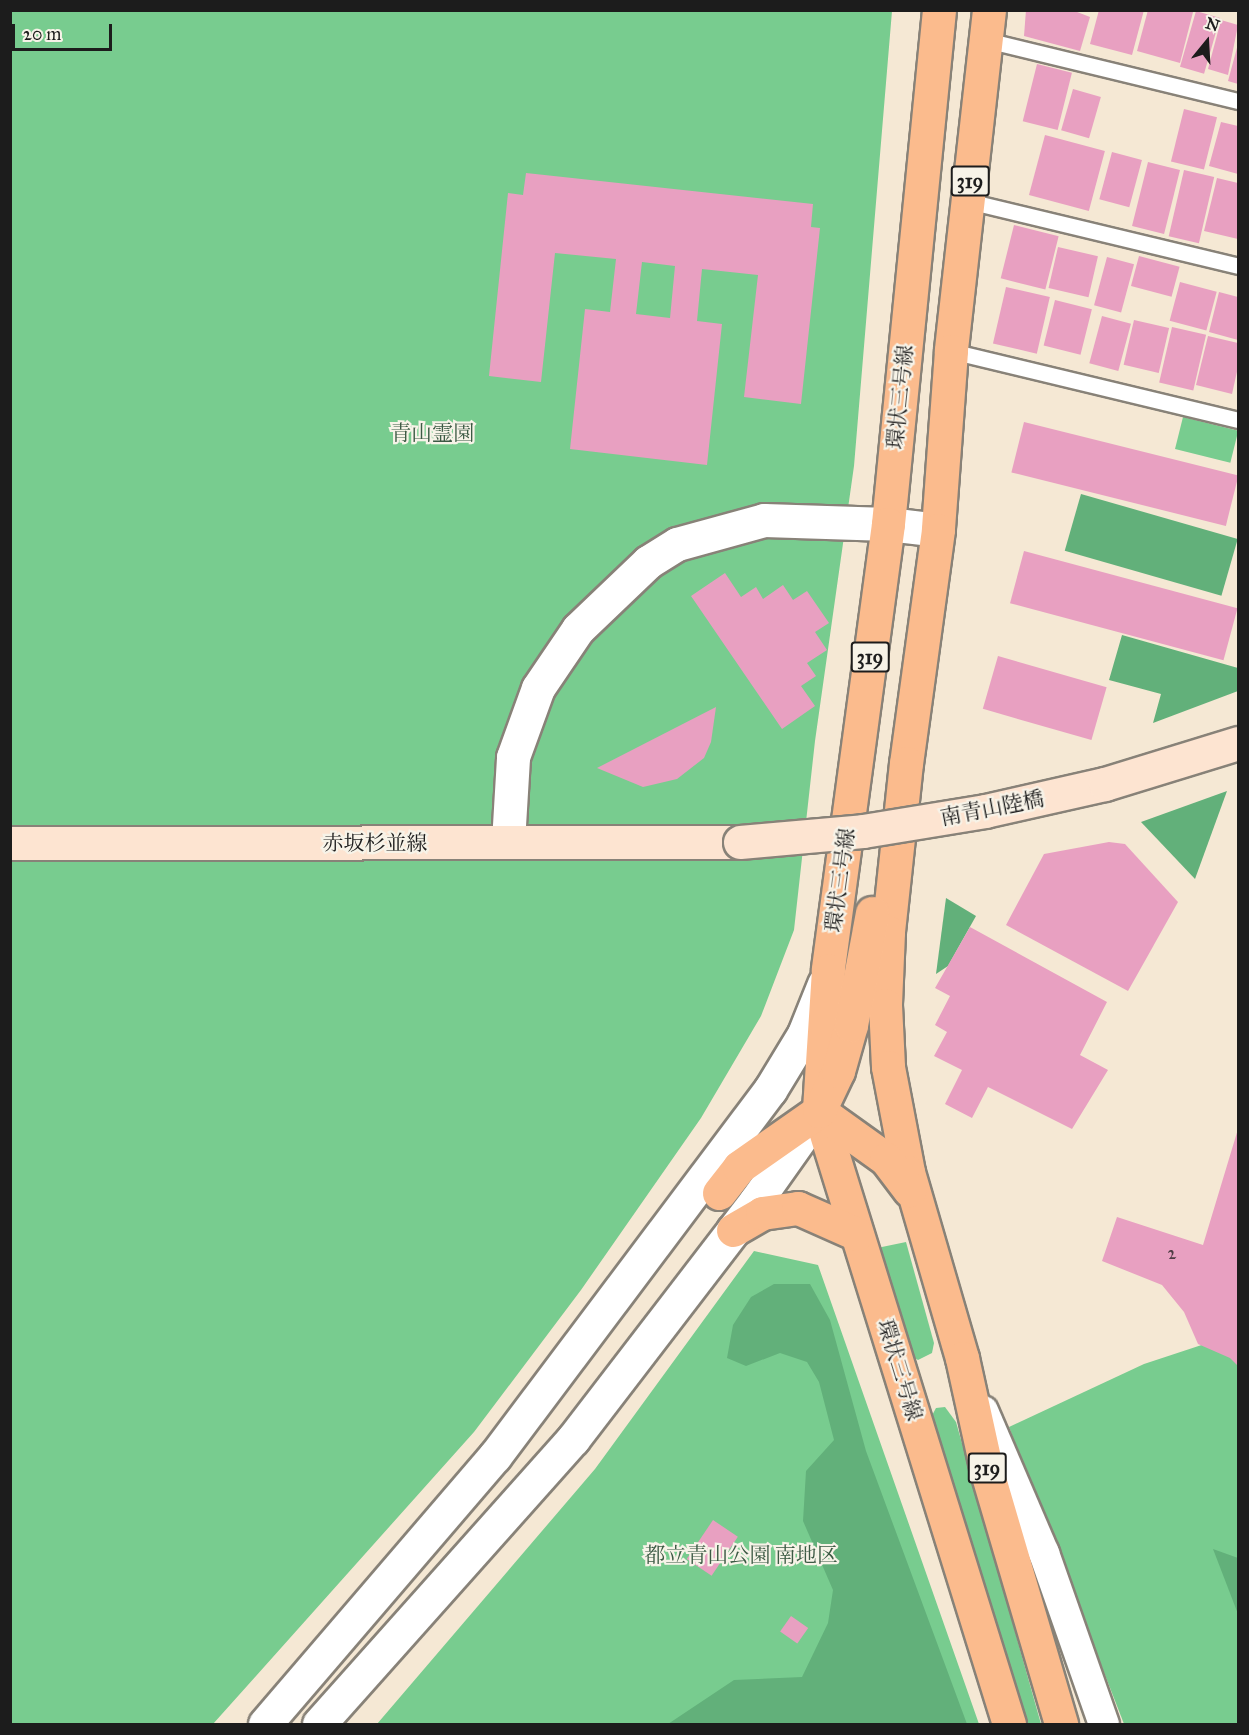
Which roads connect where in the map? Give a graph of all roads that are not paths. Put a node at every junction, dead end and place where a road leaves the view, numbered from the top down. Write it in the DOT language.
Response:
graph roads {
  1 [pos="939,10"];
  2 [pos="988,25"];
  3 [pos="1239,101"];
  4 [pos="968,201"];
  5 [pos="1239,266"];
  6 [pos="951,351"];
  7 [pos="1239,420"];
  8 [pos="888,524"];
  9 [pos="938,530"];
  10 [pos="1239,743"];
  11 [pos="906,763"];
  12 [pos="508,842"];
  13 [pos="740,842"];
  14 [pos="10,843"];
  15 [pos="828,970"];
  16 [pos="819,1111"];
  17 [pos="719,1193"];
  18 [pos="919,1211"];
  19 [pos="733,1230"];
  20 [pos="857,1234"];
  21 [pos="966,1372"];
  22 [pos="546,1397"];
  23 [pos="265,1725"];
  24 [pos="319,1725"];
  25 [pos="1009,1725"];
  26 [pos="1061,1725"];
  27 [pos="1104,1725"];
  1 -- 8 [label="main road, 環状三号線 / 319"];
  2 -- 3 [label="lane"];
  2 -- 4 [label="main road, 319"];
  4 -- 5 [label="lane"];
  4 -- 6 [label="main road, 319"];
  6 -- 7 [label="lane"];
  6 -- 9 [label="main road, 319"];
  8 -- 9 [label="street"];
  8 -- 12 [label="street"];
  8 -- 15 [label="main road, 環状三号線 / 319"];
  9 -- 11 [label="main road, 319"];
  10 -- 13 [label="main road, 南青山陸橋, bridge"];
  11 -- 16 [label="main road"];
  11 -- 18 [label="main road, 319"];
  12 -- 13 [label="main road, 赤坂杉並線"];
  12 -- 14 [label="main road, 赤坂杉並線"];
  15 -- 16 [label="main road, 環状三号線 / 319"];
  15 -- 22 [label="street"];
  16 -- 17 [label="main road"];
  16 -- 18 [label="main road"];
  16 -- 19 [label="street"];
  16 -- 20 [label="main road, 環状三号線 / 319"];
  17 -- 22 [label="street"];
  18 -- 21 [label="main road, 319"];
  19 -- 20 [label="main road"];
  19 -- 24 [label="street"];
  20 -- 25 [label="main road, 環状三号線 / 319"];
  21 -- 26 [label="main road, 319"];
  21 -- 27 [label="street"];
  22 -- 23 [label="street"];
}
